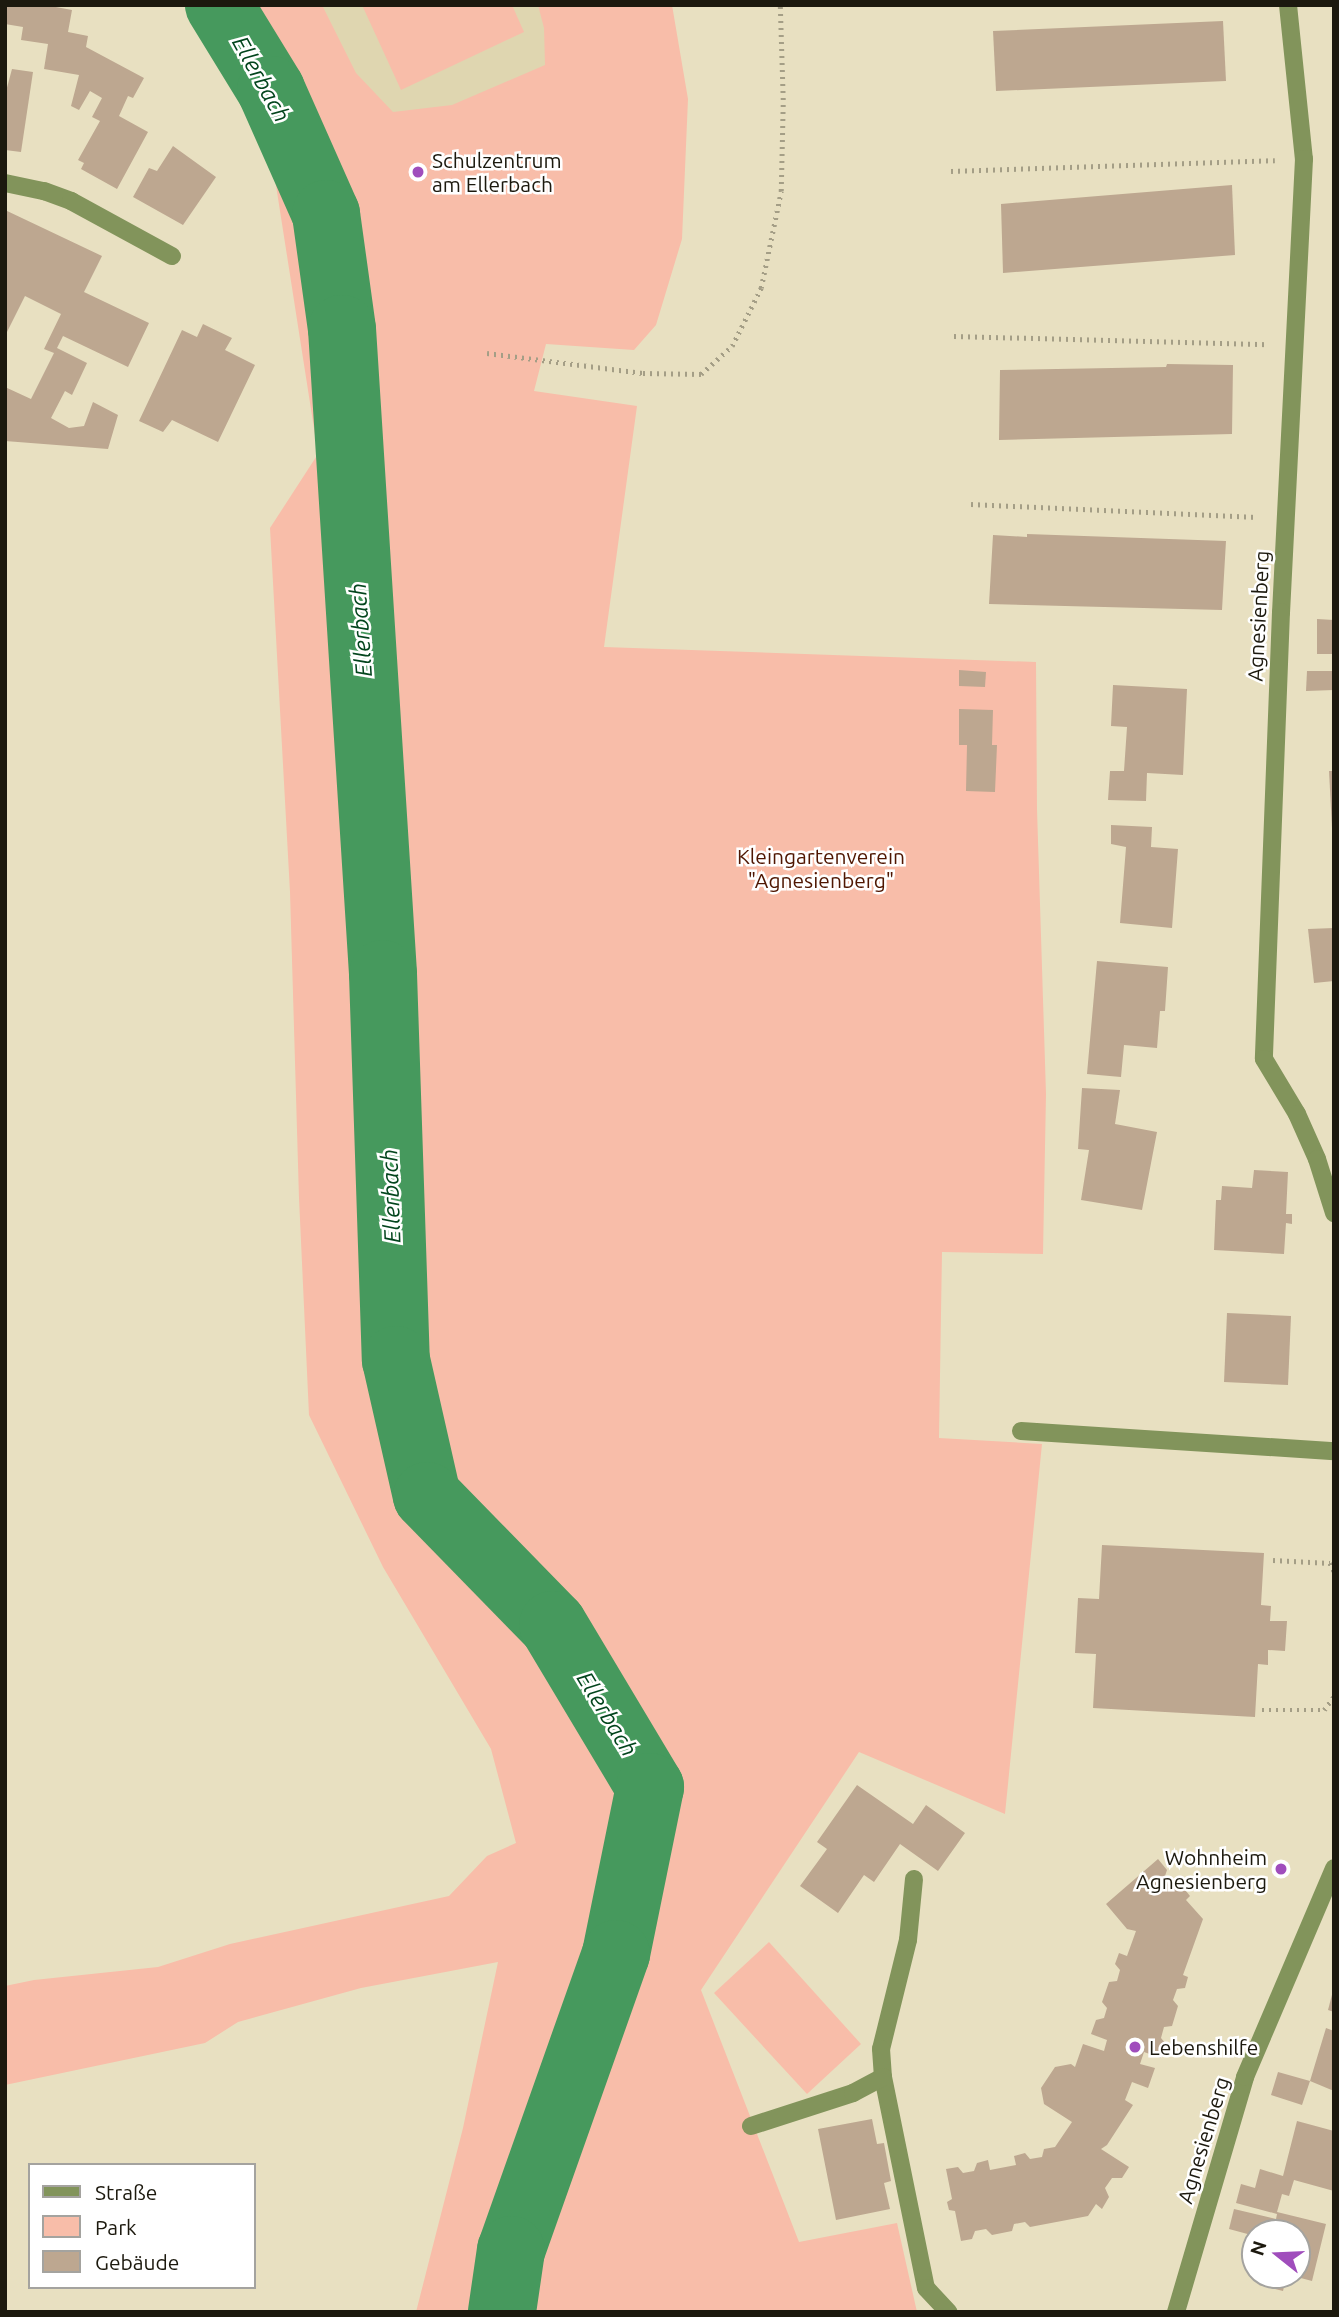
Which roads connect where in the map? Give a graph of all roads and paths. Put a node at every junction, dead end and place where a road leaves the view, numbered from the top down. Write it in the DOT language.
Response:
graph roads {
  1 [pos="780,5"];
  2 [pos="1288,5"];
  3 [pos="1304,159"];
  4 [pos="951,171"];
  5 [pos="5,183"];
  6 [pos="172,256"];
  7 [pos="954,336"];
  8 [pos="1295,345"];
  9 [pos="487,354"];
  10 [pos="971,504"];
  11 [pos="1286,519"];
  12 [pos="1334,1213"];
  13 [pos="1021,1431"];
  14 [pos="1334,1451"];
  15 [pos="1273,1560"];
  16 [pos="1334,1571"];
  17 [pos="1334,1696"];
  18 [pos="1262,1710"];
  19 [pos="1334,1868"];
  20 [pos="914,1879"];
  21 [pos="883,2077"];
  22 [pos="751,2126"];
  23 [pos="948,2312"];
  24 [pos="1176,2312"];
  1 -- 9 [label="path"];
  2 -- 3 [label="street, Agnesienberg"];
  3 -- 4 [label="path"];
  3 -- 8 [label="street, Agnesienberg"];
  5 -- 6 [label="street"];
  7 -- 8 [label="path"];
  8 -- 11 [label="street, Agnesienberg"];
  10 -- 11 [label="path"];
  11 -- 12 [label="street, Agnesienberg"];
  13 -- 14 [label="street"];
  15 -- 16 [label="path"];
  17 -- 18 [label="path"];
  19 -- 24 [label="street, Agnesienberg"];
  20 -- 21 [label="street"];
  21 -- 22 [label="street"];
  21 -- 23 [label="street"];
}
